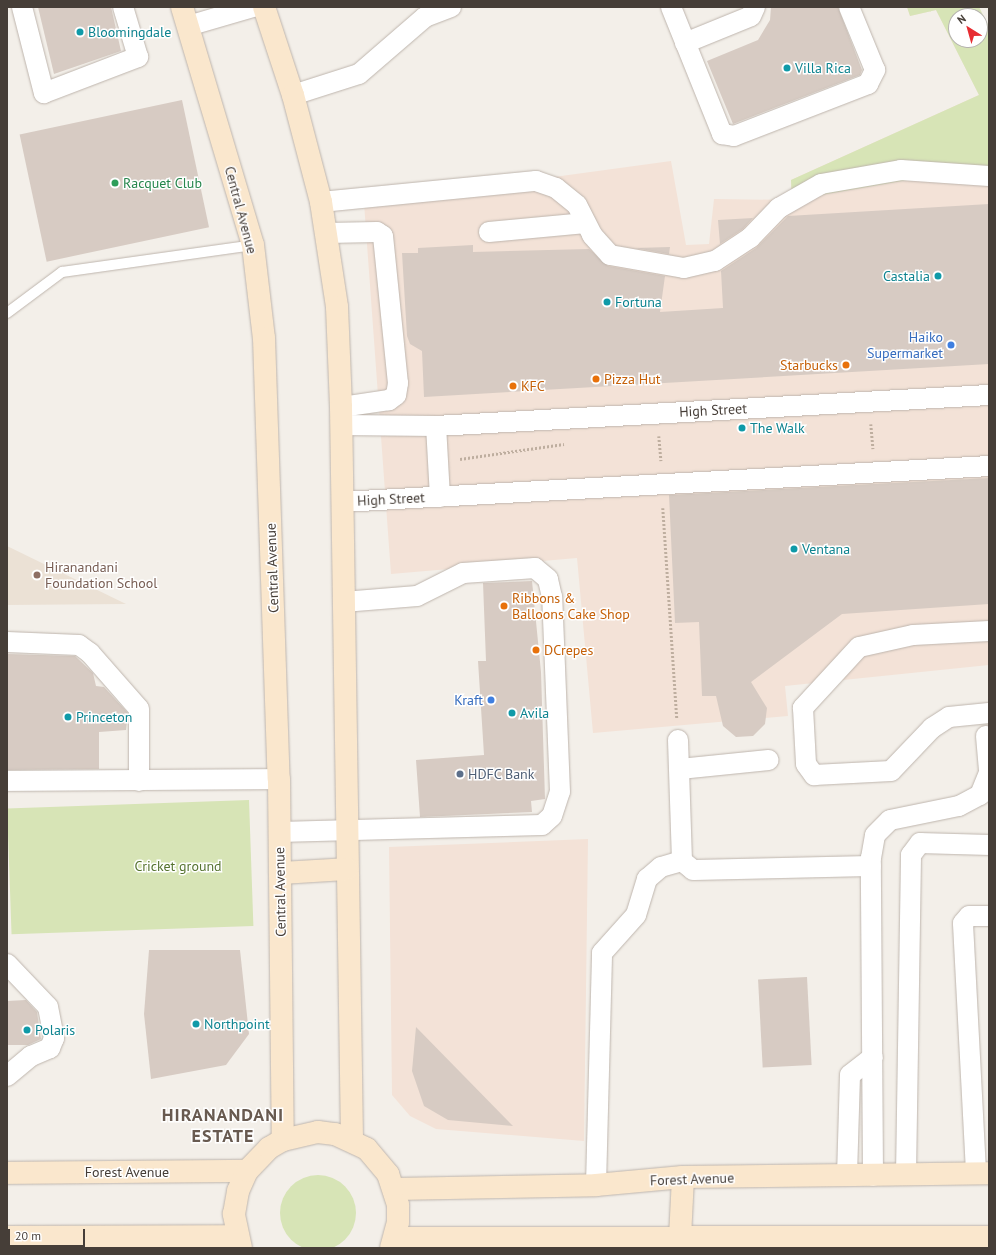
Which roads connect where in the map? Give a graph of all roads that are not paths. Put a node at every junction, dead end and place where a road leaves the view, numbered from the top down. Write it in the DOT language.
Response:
graph roads {
  1 [pos="22,7"];
  2 [pos="123,7"];
  3 [pos="253,7"];
  4 [pos="264,7"];
  5 [pos="451,7"];
  6 [pos="671,7"];
  7 [pos="755,7"];
  8 [pos="849,7"];
  9 [pos="185,16"];
  10 [pos="686,43"];
  11 [pos="293,95"];
  12 [pos="989,176"];
  13 [pos="321,202"];
  14 [pos="586,222"];
  15 [pos="490,232"];
  16 [pos="327,233"];
  17 [pos="253,245"];
  18 [pos="7,313"];
  19 [pos="989,395"];
  20 [pos="341,416"];
  21 [pos="436,426"];
  22 [pos="989,466"];
  23 [pos="440,497"];
  24 [pos="342,502"];
  25 [pos="343,602"];
  26 [pos="989,631"];
  27 [pos="7,642"];
  28 [pos="989,713"];
  29 [pos="986,736"];
  30 [pos="678,740"];
  31 [pos="769,760"];
  32 [pos="680,769"];
  33 [pos="989,769"];
  34 [pos="989,774"];
  35 [pos="279,779"];
  36 [pos="7,781"];
  37 [pos="138,781"];
  38 [pos="346,831"];
  39 [pos="280,832"];
  40 [pos="989,845"];
  41 [pos="682,861"];
  42 [pos="871,866"];
  43 [pos="347,869"];
  44 [pos="280,873"];
  45 [pos="989,916"];
  46 [pos="7,964"];
  47 [pos="873,1057"];
  48 [pos="7,1076"];
  49 [pos="980,1094"];
  50 [pos="283,1140"];
  51 [pos="352,1141"];
  52 [pos="247,1171"];
  53 [pos="982,1172"];
  54 [pos="7,1173"];
  55 [pos="847,1176"];
  56 [pos="873,1176"];
  57 [pos="906,1176"];
  58 [pos="683,1177"];
  59 [pos="596,1185"];
  60 [pos="395,1189"];
  61 [pos="989,1237"];
  62 [pos="7,1238"];
  63 [pos="680,1238"];
  64 [pos="239,1242"];
  65 [pos="62,1243"];
  66 [pos="393,1243"];
  67 [pos="619,1243"];
  68 [pos="714,1243"];
  1 -- 2 [label="street"];
  3 -- 9 [label="street"];
  4 -- 11 [label="main road"];
  5 -- 11 [label="street"];
  6 -- 10 [label="street"];
  7 -- 10 [label="street"];
  8 -- 10 [label="street"];
  9 -- 17 [label="main road, Central Avenue"];
  11 -- 13 [label="main road"];
  12 -- 14 [label="street"];
  13 -- 14 [label="street"];
  13 -- 16 [label="main road"];
  14 -- 15 [label="street"];
  16 -- 20 [label="main road"];
  16 -- 20 [label="street"];
  17 -- 18 [label="lane"];
  17 -- 35 [label="main road, Central Avenue"];
  19 -- 21 [label="street, High Street"];
  20 -- 21 [label="street, High Street"];
  20 -- 24 [label="main road"];
  21 -- 23 [label="street, High Street"];
  22 -- 23 [label="street, High Street"];
  23 -- 24 [label="street, High Street"];
  24 -- 25 [label="main road"];
  25 -- 38 [label="main road"];
  25 -- 38 [label="street"];
  26 -- 28 [label="street"];
  27 -- 37 [label="street"];
  29 -- 33 [label="street"];
  30 -- 32 [label="street"];
  31 -- 32 [label="street"];
  32 -- 41 [label="street"];
  34 -- 42 [label="street"];
  35 -- 37 [label="street"];
  35 -- 39 [label="main road, Central Avenue"];
  36 -- 37 [label="street"];
  38 -- 39 [label="street"];
  38 -- 43 [label="main road"];
  39 -- 44 [label="main road, Central Avenue"];
  40 -- 57 [label="street"];
  41 -- 42 [label="street"];
  41 -- 59 [label="street"];
  42 -- 47 [label="street"];
  43 -- 44 [label="main road"];
  43 -- 51 [label="main road"];
  44 -- 50 [label="main road, Central Avenue"];
  45 -- 49 [label="street"];
  46 -- 48 [label="street"];
  47 -- 55 [label="street"];
  47 -- 56 [label="street"];
  49 -- 53 [label="street"];
  50 -- 51 [label="main road"];
  50 -- 52 [label="main road"];
  51 -- 60 [label="main road"];
  52 -- 54 [label="main road, Forest Avenue"];
  52 -- 64 [label="main road"];
  53 -- 57 [label="main road, Forest Avenue"];
  55 -- 56 [label="main road, Forest Avenue"];
  55 -- 58 [label="main road, Forest Avenue"];
  56 -- 57 [label="main road, Forest Avenue"];
  58 -- 59 [label="main road, Forest Avenue"];
  58 -- 63 [label="main road"];
  59 -- 60 [label="main road, Forest Avenue"];
  60 -- 66 [label="main road"];
  61 -- 68 [label="main road"];
  62 -- 65 [label="main road"];
  63 -- 67 [label="main road"];
  63 -- 68 [label="main road"];
  64 -- 65 [label="main road"];
  66 -- 67 [label="main road"];
}
